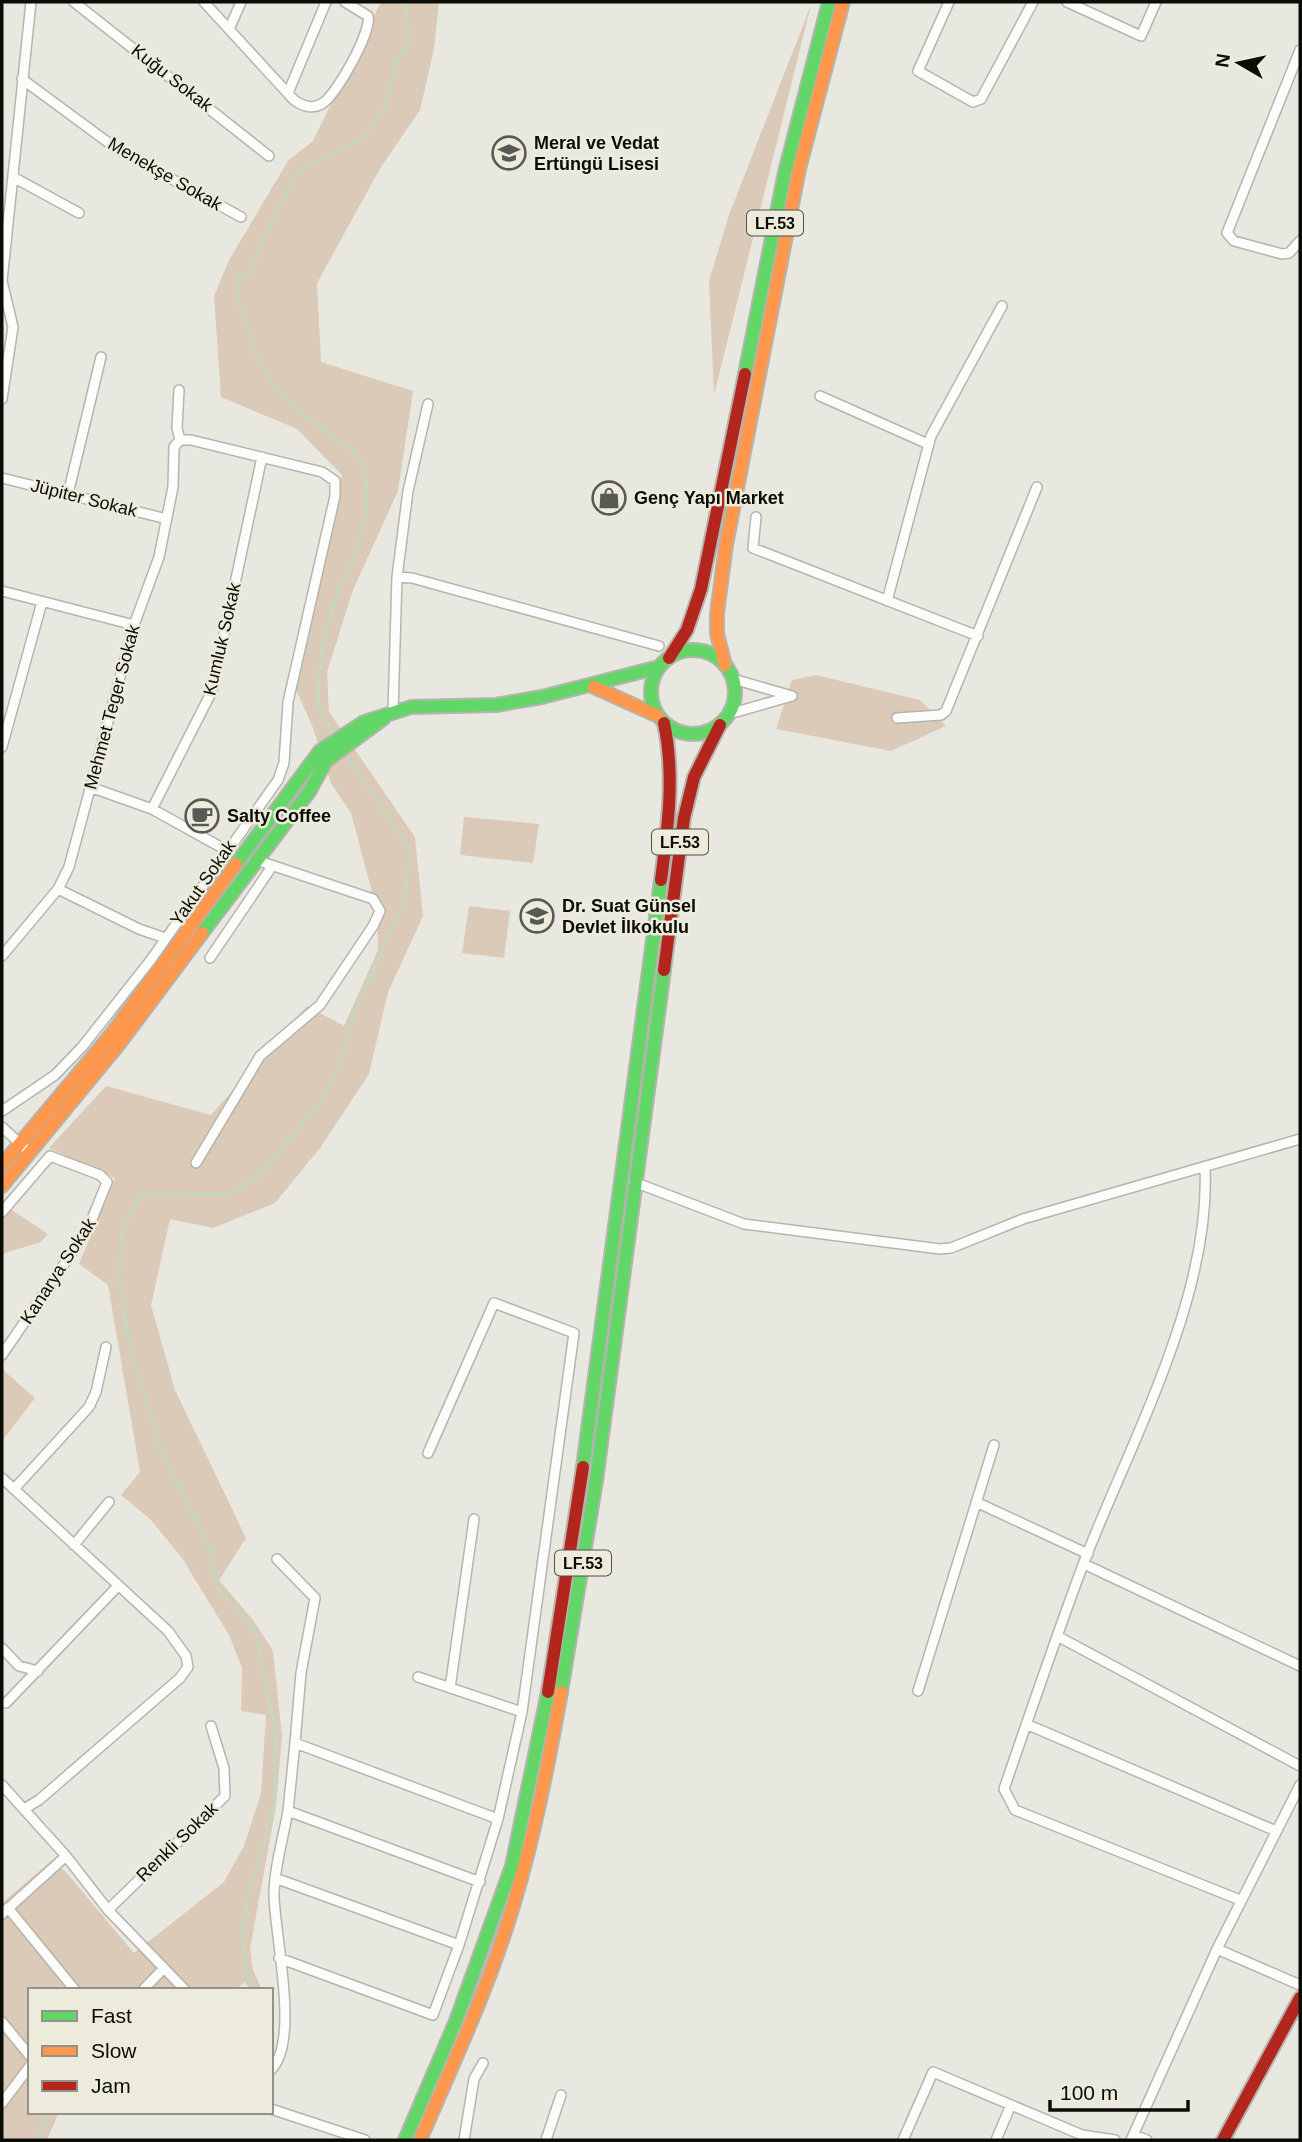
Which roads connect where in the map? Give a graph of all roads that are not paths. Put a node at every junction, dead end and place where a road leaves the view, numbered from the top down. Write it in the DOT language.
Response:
graph roads {
  1 [pos="32,2"];
  2 [pos="74,2"];
  3 [pos="204,2"];
  4 [pos="241,2"];
  5 [pos="326,2"];
  6 [pos="345,2"];
  7 [pos="830,2"];
  8 [pos="843,2"];
  9 [pos="949,2"];
  10 [pos="1033,2"];
  11 [pos="1067,2"];
  12 [pos="1156,2"];
  13 [pos="230,27"];
  14 [pos="1300,50"];
  15 [pos="22,79"];
  16 [pos="288,93"];
  17 [pos="269,156"];
  18 [pos="13,177"];
  19 [pos="79,214"];
  20 [pos="241,217"];
  21 [pos="1300,241"];
  22 [pos="1002,306"];
  23 [pos="101,357"];
  24 [pos="179,390"];
  25 [pos="820,396"];
  26 [pos="2,399"];
  27 [pos="428,404"];
  28 [pos="180,440"];
  29 [pos="928,444"];
  30 [pos="262,457"];
  31 [pos="2,478"];
  32 [pos="1037,487"];
  33 [pos="68,494"];
  34 [pos="757,517"];
  35 [pos="167,519"];
  36 [pos="397,577"];
  37 [pos="2,591"];
  38 [pos="887,601"];
  39 [pos="42,602"];
  40 [pos="134,625"];
  41 [pos="978,636"];
  42 [pos="659,646"];
  43 [pos="664,662"];
  44 [pos="725,665"];
  45 [pos="733,680"];
  46 [pos="594,687"];
  47 [pos="393,711"];
  48 [pos="729,715"];
  49 [pos="897,718"];
  50 [pos="661,719"];
  51 [pos="720,725"];
  52 [pos="2,747"];
  53 [pos="323,756"];
  54 [pos="90,787"];
  55 [pos="152,809"];
  56 [pos="226,850"];
  57 [pos="265,864"];
  58 [pos="58,889"];
  59 [pos="164,938"];
  60 [pos="2,956"];
  61 [pos="210,958"];
  62 [pos="2,1111"];
  63 [pos="2,1127"];
  64 [pos="1300,1139"];
  65 [pos="24,1148"];
  66 [pos="196,1163"];
  67 [pos="2,1165"];
  68 [pos="1205,1168"];
  69 [pos="634,1182"];
  70 [pos="2,1186"];
  71 [pos="2,1212"];
  72 [pos="106,1347"];
  73 [pos="2,1355"];
  74 [pos="993,1445"];
  75 [pos="428,1453"];
  76 [pos="2,1478"];
  77 [pos="14,1489"];
  78 [pos="109,1502"];
  79 [pos="976,1502"];
  80 [pos="474,1519"];
  81 [pos="74,1545"];
  82 [pos="1088,1554"];
  83 [pos="277,1559"];
  84 [pos="1084,1564"];
  85 [pos="118,1586"];
  86 [pos="1059,1637"];
  87 [pos="2,1648"];
  88 [pos="1300,1666"];
  89 [pos="38,1671"];
  90 [pos="418,1677"];
  91 [pos="450,1688"];
  92 [pos="918,1691"];
  93 [pos="5,1703"];
  94 [pos="522,1712"];
  95 [pos="1026,1724"];
  96 [pos="211,1726"];
  97 [pos="295,1743"];
  98 [pos="1300,1766"];
  99 [pos="2,1785"];
  100 [pos="1300,1785"];
  101 [pos="24,1809"];
  102 [pos="288,1811"];
  103 [pos="498,1819"];
  104 [pos="1276,1830"];
  105 [pos="66,1856"];
  106 [pos="512,1866"];
  107 [pos="275,1878"];
  108 [pos="480,1882"];
  109 [pos="1240,1900"];
  110 [pos="108,1910"];
  111 [pos="5,1911"];
  112 [pos="459,1945"];
  113 [pos="1217,1949"];
  114 [pos="279,1958"];
  115 [pos="164,1968"];
  116 [pos="1300,1985"];
  117 [pos="73,1988"];
  118 [pos="145,1988"];
  119 [pos="183,1988"];
  120 [pos="1300,1997"];
  121 [pos="2,2021"];
  122 [pos="28,2054"];
  123 [pos="483,2063"];
  124 [pos="273,2066"];
  125 [pos="28,2069"];
  126 [pos="561,2095"];
  127 [pos="2,2103"];
  128 [pos="1011,2105"];
  129 [pos="273,2110"];
  130 [pos="1132,2138"];
  131 [pos="365,2140"];
  132 [pos="390,2140"];
  133 [pos="405,2140"];
  134 [pos="419,2140"];
  135 [pos="464,2140"];
  136 [pos="546,2140"];
  137 [pos="903,2140"];
  138 [pos="996,2140"];
  139 [pos="1115,2140"];
  140 [pos="1147,2140"];
  141 [pos="1223,2140"];
  1 -- 15 [label="street"];
  2 -- 17 [label="street, Kuğu Sokak"];
  3 -- 13 [label="street"];
  4 -- 13 [label="street"];
  5 -- 16 [label="street"];
  6 -- 16 [label="street"];
  7 -- 43 [label="main road, LF.53"];
  8 -- 44 [label="main road, LF.53"];
  9 -- 10 [label="street"];
  11 -- 12 [label="street"];
  13 -- 16 [label="street"];
  14 -- 21 [label="street"];
  15 -- 18 [label="street"];
  15 -- 20 [label="street, Menekşe Sokak"];
  18 -- 19 [label="street"];
  18 -- 26 [label="street"];
  22 -- 29 [label="street"];
  23 -- 33 [label="street"];
  24 -- 28 [label="street, Mehmet Teger Sokak"];
  25 -- 29 [label="street"];
  27 -- 36 [label="street"];
  28 -- 30 [label="street"];
  28 -- 35 [label="street, Mehmet Teger Sokak"];
  29 -- 38 [label="street"];
  30 -- 55 [label="street, Kumluk Sokak"];
  30 -- 56 [label="street, Yakut Sokak"];
  31 -- 33 [label="street, Jüpiter Sokak"];
  32 -- 41 [label="street"];
  33 -- 35 [label="street, Jüpiter Sokak"];
  34 -- 38 [label="street"];
  35 -- 40 [label="street, Mehmet Teger Sokak"];
  36 -- 42 [label="street"];
  36 -- 47 [label="street"];
  37 -- 39 [label="street"];
  38 -- 41 [label="street"];
  39 -- 40 [label="street"];
  39 -- 52 [label="street"];
  40 -- 54 [label="street, Mehmet Teger Sokak"];
  41 -- 49 [label="street"];
  43 -- 44 [label="main road"];
  43 -- 46 [label="main road"];
  43 -- 50 [label="main road, LF.53"];
  44 -- 45 [label="main road, LF.53"];
  45 -- 48 [label="main road"];
  45 -- 48 [label="street"];
  46 -- 47 [label="main road"];
  46 -- 50 [label="main road"];
  47 -- 53 [label="main road"];
  48 -- 51 [label="main road, LF.53"];
  50 -- 51 [label="main road"];
  50 -- 106 [label="main road, LF.53"];
  51 -- 69 [label="main road, LF.53"];
  53 -- 57 [label="main road"];
  53 -- 65 [label="main road"];
  54 -- 55 [label="street"];
  54 -- 58 [label="street, Mehmet Teger Sokak"];
  55 -- 56 [label="street"];
  56 -- 59 [label="street, Yakut Sokak"];
  57 -- 61 [label="street"];
  57 -- 65 [label="main road"];
  57 -- 66 [label="street"];
  58 -- 59 [label="street"];
  58 -- 60 [label="street, Mehmet Teger Sokak"];
  59 -- 62 [label="street, Yakut Sokak"];
  63 -- 65 [label="street"];
  64 -- 68 [label="street"];
  65 -- 67 [label="main road"];
  65 -- 70 [label="main road"];
  68 -- 69 [label="street"];
  68 -- 82 [label="street"];
  69 -- 134 [label="main road, LF.53"];
  71 -- 73 [label="street, Kanarya Sokak"];
  72 -- 77 [label="street"];
  74 -- 79 [label="street"];
  75 -- 94 [label="street"];
  76 -- 77 [label="street"];
  77 -- 81 [label="street"];
  78 -- 81 [label="street"];
  79 -- 82 [label="street"];
  79 -- 92 [label="street"];
  80 -- 91 [label="street"];
  81 -- 85 [label="street"];
  82 -- 84 [label="street"];
  83 -- 97 [label="street"];
  84 -- 86 [label="street"];
  84 -- 88 [label="street"];
  85 -- 89 [label="street"];
  85 -- 101 [label="street"];
  86 -- 95 [label="street"];
  86 -- 98 [label="street"];
  87 -- 89 [label="street"];
  89 -- 93 [label="street"];
  90 -- 91 [label="street"];
  91 -- 94 [label="street"];
  94 -- 103 [label="street"];
  95 -- 104 [label="street"];
  95 -- 109 [label="street"];
  96 -- 110 [label="street, Renkli Sokak"];
  97 -- 102 [label="street"];
  97 -- 103 [label="street"];
  99 -- 101 [label="street"];
  100 -- 104 [label="street"];
  101 -- 105 [label="street"];
  102 -- 107 [label="street"];
  102 -- 108 [label="street"];
  103 -- 108 [label="street"];
  104 -- 109 [label="street"];
  105 -- 110 [label="street"];
  105 -- 111 [label="street"];
  106 -- 132 [label="main road"];
  106 -- 133 [label="main road, LF.53"];
  107 -- 112 [label="street"];
  107 -- 114 [label="street"];
  108 -- 112 [label="street"];
  109 -- 113 [label="street"];
  110 -- 115 [label="street"];
  111 -- 117 [label="street"];
  112 -- 114 [label="street"];
  113 -- 116 [label="street"];
  113 -- 130 [label="street"];
  114 -- 124 [label="street"];
  115 -- 118 [label="street"];
  115 -- 119 [label="street"];
  120 -- 141 [label="main road"];
  121 -- 122 [label="street"];
  123 -- 135 [label="street"];
  125 -- 127 [label="street"];
  126 -- 136 [label="street"];
  128 -- 137 [label="street"];
  128 -- 138 [label="street"];
  128 -- 139 [label="street"];
  129 -- 131 [label="street"];
  130 -- 140 [label="street"];
}
